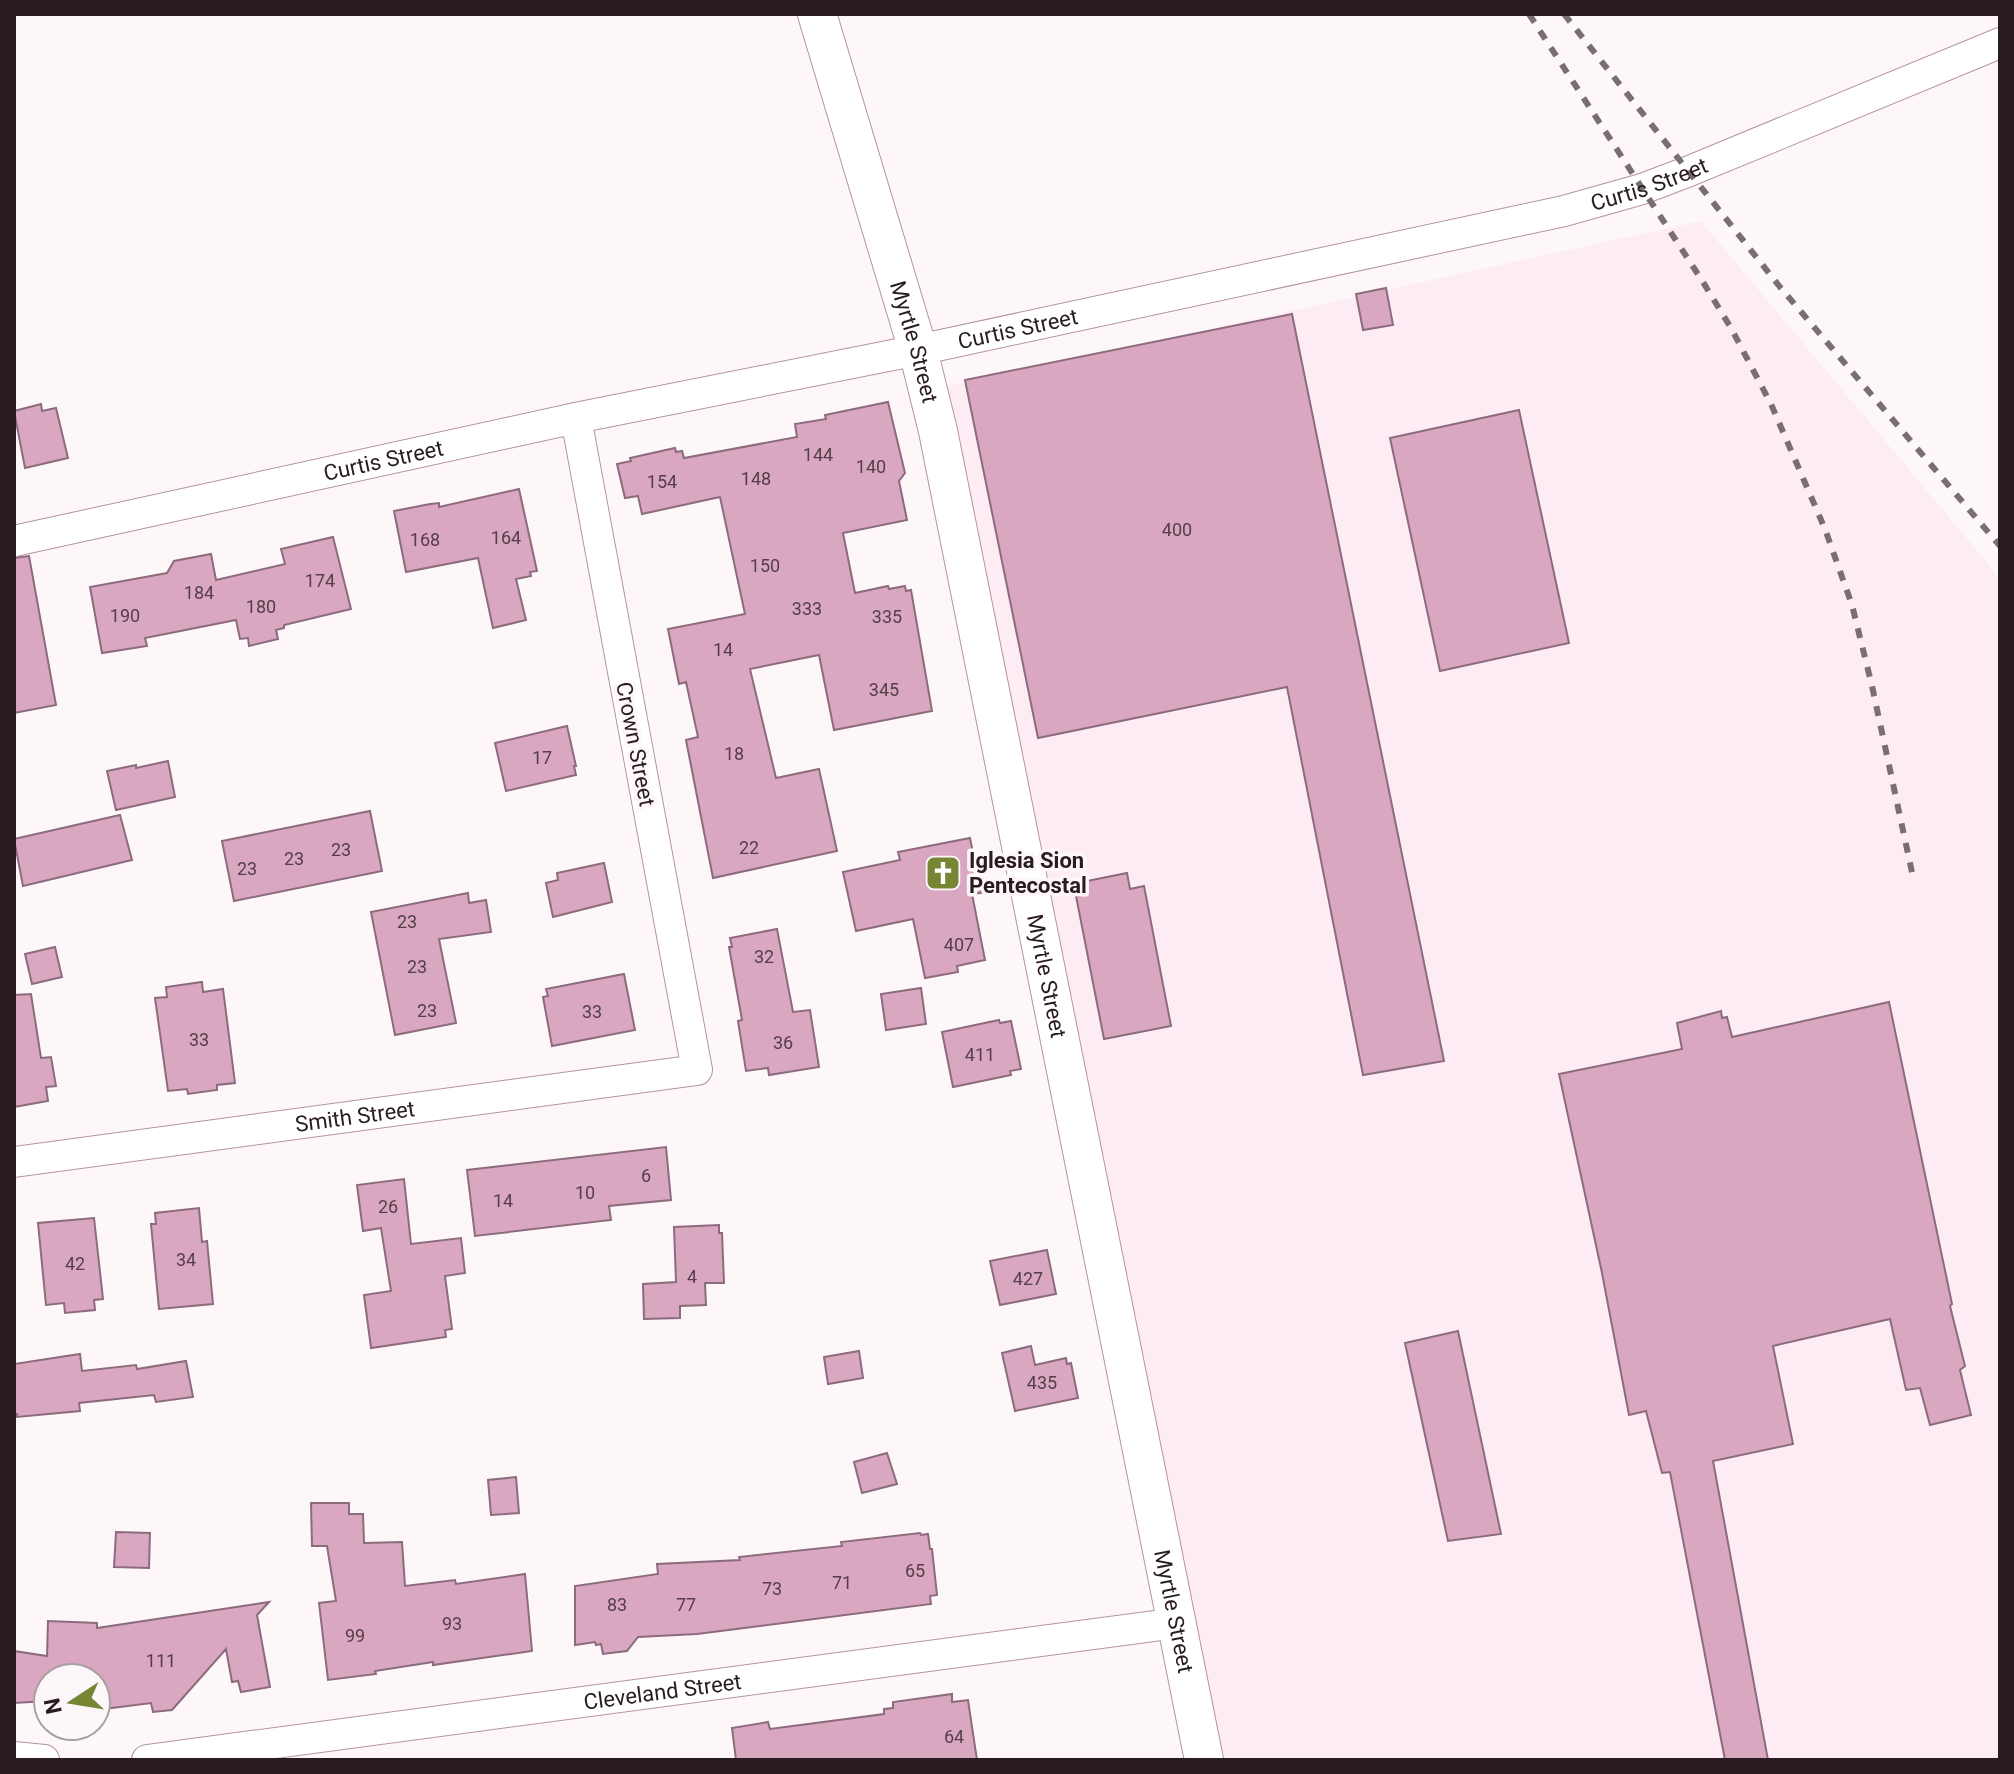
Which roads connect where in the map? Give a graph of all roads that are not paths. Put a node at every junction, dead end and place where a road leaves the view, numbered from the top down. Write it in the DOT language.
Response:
graph roads {
  1 [pos="817,14"];
  2 [pos="2000,43"];
  3 [pos="918,350"];
  4 [pos="576,418"];
  5 [pos="14,541"];
  6 [pos="697,1070"];
  7 [pos="14,1162"];
  8 [pos="1177,1623"];
  9 [pos="14,1757"];
  10 [pos="44,1760"];
  11 [pos="147,1760"];
  12 [pos="1204,1760"];
  1 -- 3 [label="street, Myrtle Street"];
  2 -- 3 [label="street, Curtis Street"];
  3 -- 4 [label="street, Curtis Street"];
  3 -- 8 [label="street, Myrtle Street"];
  4 -- 5 [label="street, Curtis Street"];
  4 -- 6 [label="street, Crown Street"];
  6 -- 7 [label="street, Smith Street"];
  8 -- 11 [label="street, Cleveland Street"];
  8 -- 12 [label="street, Myrtle Street"];
  9 -- 10 [label="street"];
}
